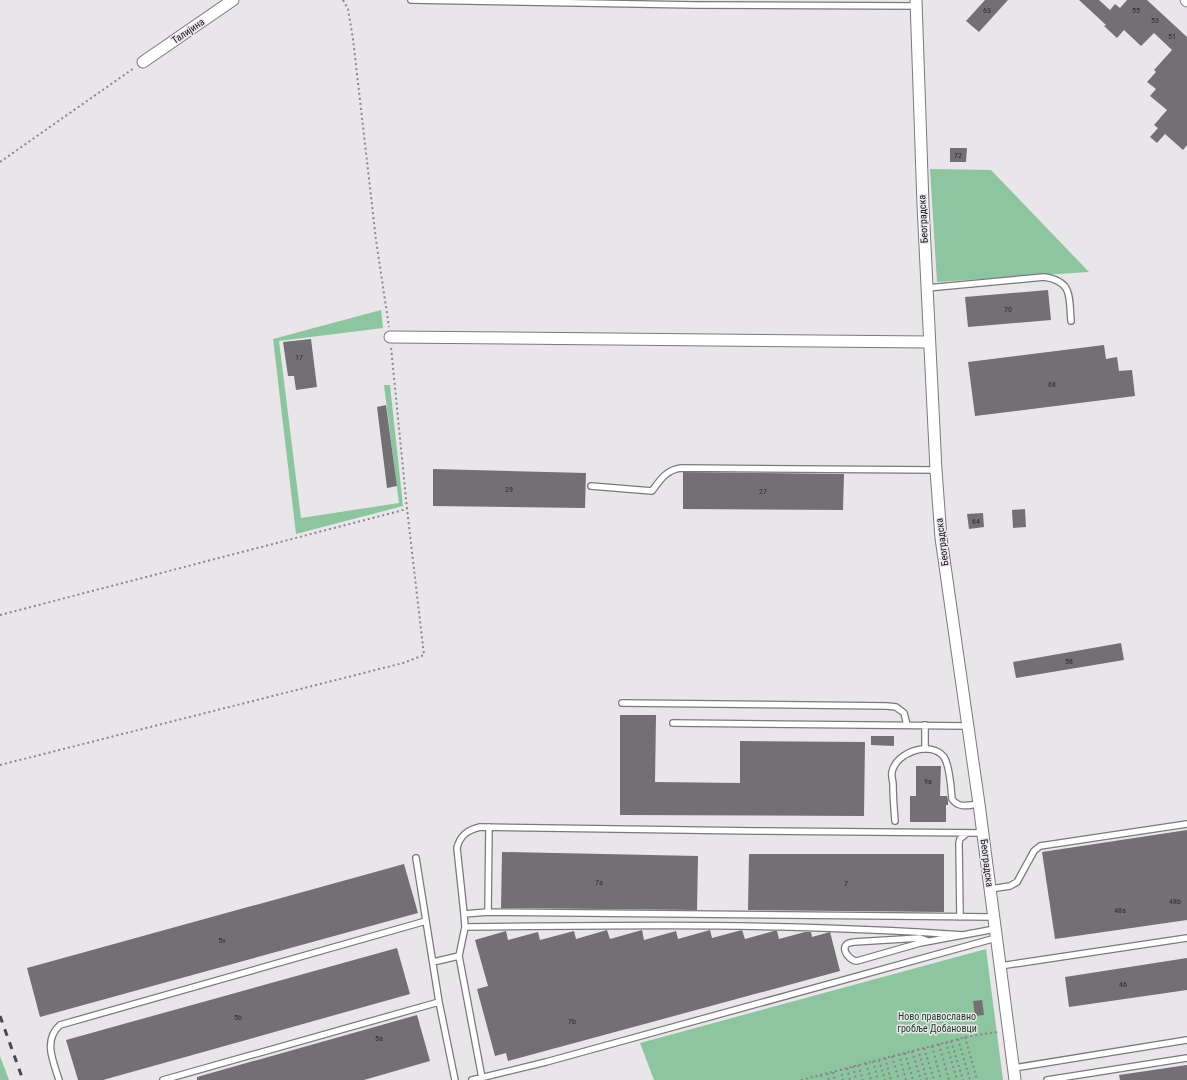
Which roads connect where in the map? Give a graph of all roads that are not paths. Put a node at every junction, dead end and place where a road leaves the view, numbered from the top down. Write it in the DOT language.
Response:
graph roads {
  1 [pos="233,0"];
  2 [pos="411,0"];
  3 [pos="695,2"];
  4 [pos="916,3"];
  5 [pos="143,62"];
  6 [pos="927,288"];
  7 [pos="1071,321"];
  8 [pos="390,337"];
  9 [pos="929,342"];
  10 [pos="936,470"];
  11 [pos="591,486"];
  12 [pos="622,703"];
  13 [pos="673,723"];
  14 [pos="907,725"];
  15 [pos="925,725"];
  16 [pos="968,726"];
  17 [pos="925,750"];
  18 [pos="979,804"];
  19 [pos="895,821"];
  20 [pos="1187,824"];
  21 [pos="489,827"];
  22 [pos="967,833"];
  23 [pos="983,833"];
  24 [pos="416,858"];
  25 [pos="990,889"];
  26 [pos="488,912"];
  27 [pos="464,914"];
  28 [pos="960,917"];
  29 [pos="993,917"];
  30 [pos="426,922"];
  31 [pos="465,927"];
  32 [pos="996,934"];
  33 [pos="963,935"];
  34 [pos="1187,938"];
  35 [pos="928,941"];
  36 [pos="459,956"];
  37 [pos="432,962"];
  38 [pos="1000,966"];
  39 [pos="439,1002"];
  40 [pos="1187,1040"];
  41 [pos="1187,1058"];
  42 [pos="1014,1068"];
  43 [pos="482,1078"];
  44 [pos="59,1080"];
  45 [pos="164,1080"];
  46 [pos="455,1080"];
  47 [pos="472,1080"];
  48 [pos="1015,1080"];
  49 [pos="1050,1080"];
  1 -- 5 [label="street, Талијина"];
  2 -- 3 [label="lane"];
  3 -- 4 [label="lane"];
  4 -- 6 [label="street, Београдска"];
  6 -- 7 [label="lane"];
  6 -- 9 [label="street, Београдска"];
  8 -- 9 [label="street"];
  9 -- 10 [label="street, Београдска"];
  10 -- 11 [label="lane"];
  10 -- 16 [label="street, Београдска"];
  12 -- 14 [label="lane"];
  13 -- 14 [label="lane"];
  14 -- 15 [label="lane"];
  15 -- 16 [label="lane"];
  15 -- 17 [label="lane"];
  16 -- 18 [label="street, Београдска"];
  17 -- 18 [label="lane"];
  17 -- 19 [label="lane"];
  18 -- 23 [label="street, Београдска"];
  20 -- 25 [label="lane"];
  21 -- 22 [label="lane"];
  21 -- 26 [label="lane"];
  21 -- 27 [label="lane"];
  22 -- 23 [label="lane"];
  22 -- 28 [label="lane"];
  23 -- 25 [label="street, Београдска"];
  24 -- 30 [label="lane"];
  25 -- 29 [label="street, Београдска"];
  26 -- 27 [label="lane"];
  26 -- 28 [label="lane"];
  27 -- 31 [label="lane"];
  28 -- 29 [label="lane"];
  29 -- 32 [label="street, Београдска"];
  30 -- 37 [label="lane"];
  30 -- 44 [label="lane"];
  31 -- 33 [label="lane"];
  31 -- 36 [label="lane"];
  32 -- 33 [label="lane"];
  32 -- 38 [label="street, Београдска"];
  32 -- 43 [label="lane"];
  33 -- 35 [label="lane"];
  34 -- 38 [label="lane"];
  35 -- 35 [label="lane"];
  36 -- 37 [label="lane"];
  36 -- 43 [label="lane"];
  37 -- 39 [label="lane"];
  38 -- 42 [label="street, Београдска"];
  39 -- 45 [label="lane"];
  39 -- 46 [label="lane"];
  40 -- 42 [label="lane"];
  41 -- 49 [label="lane"];
  42 -- 48 [label="street, Београдска"];
  43 -- 47 [label="lane"];
}
